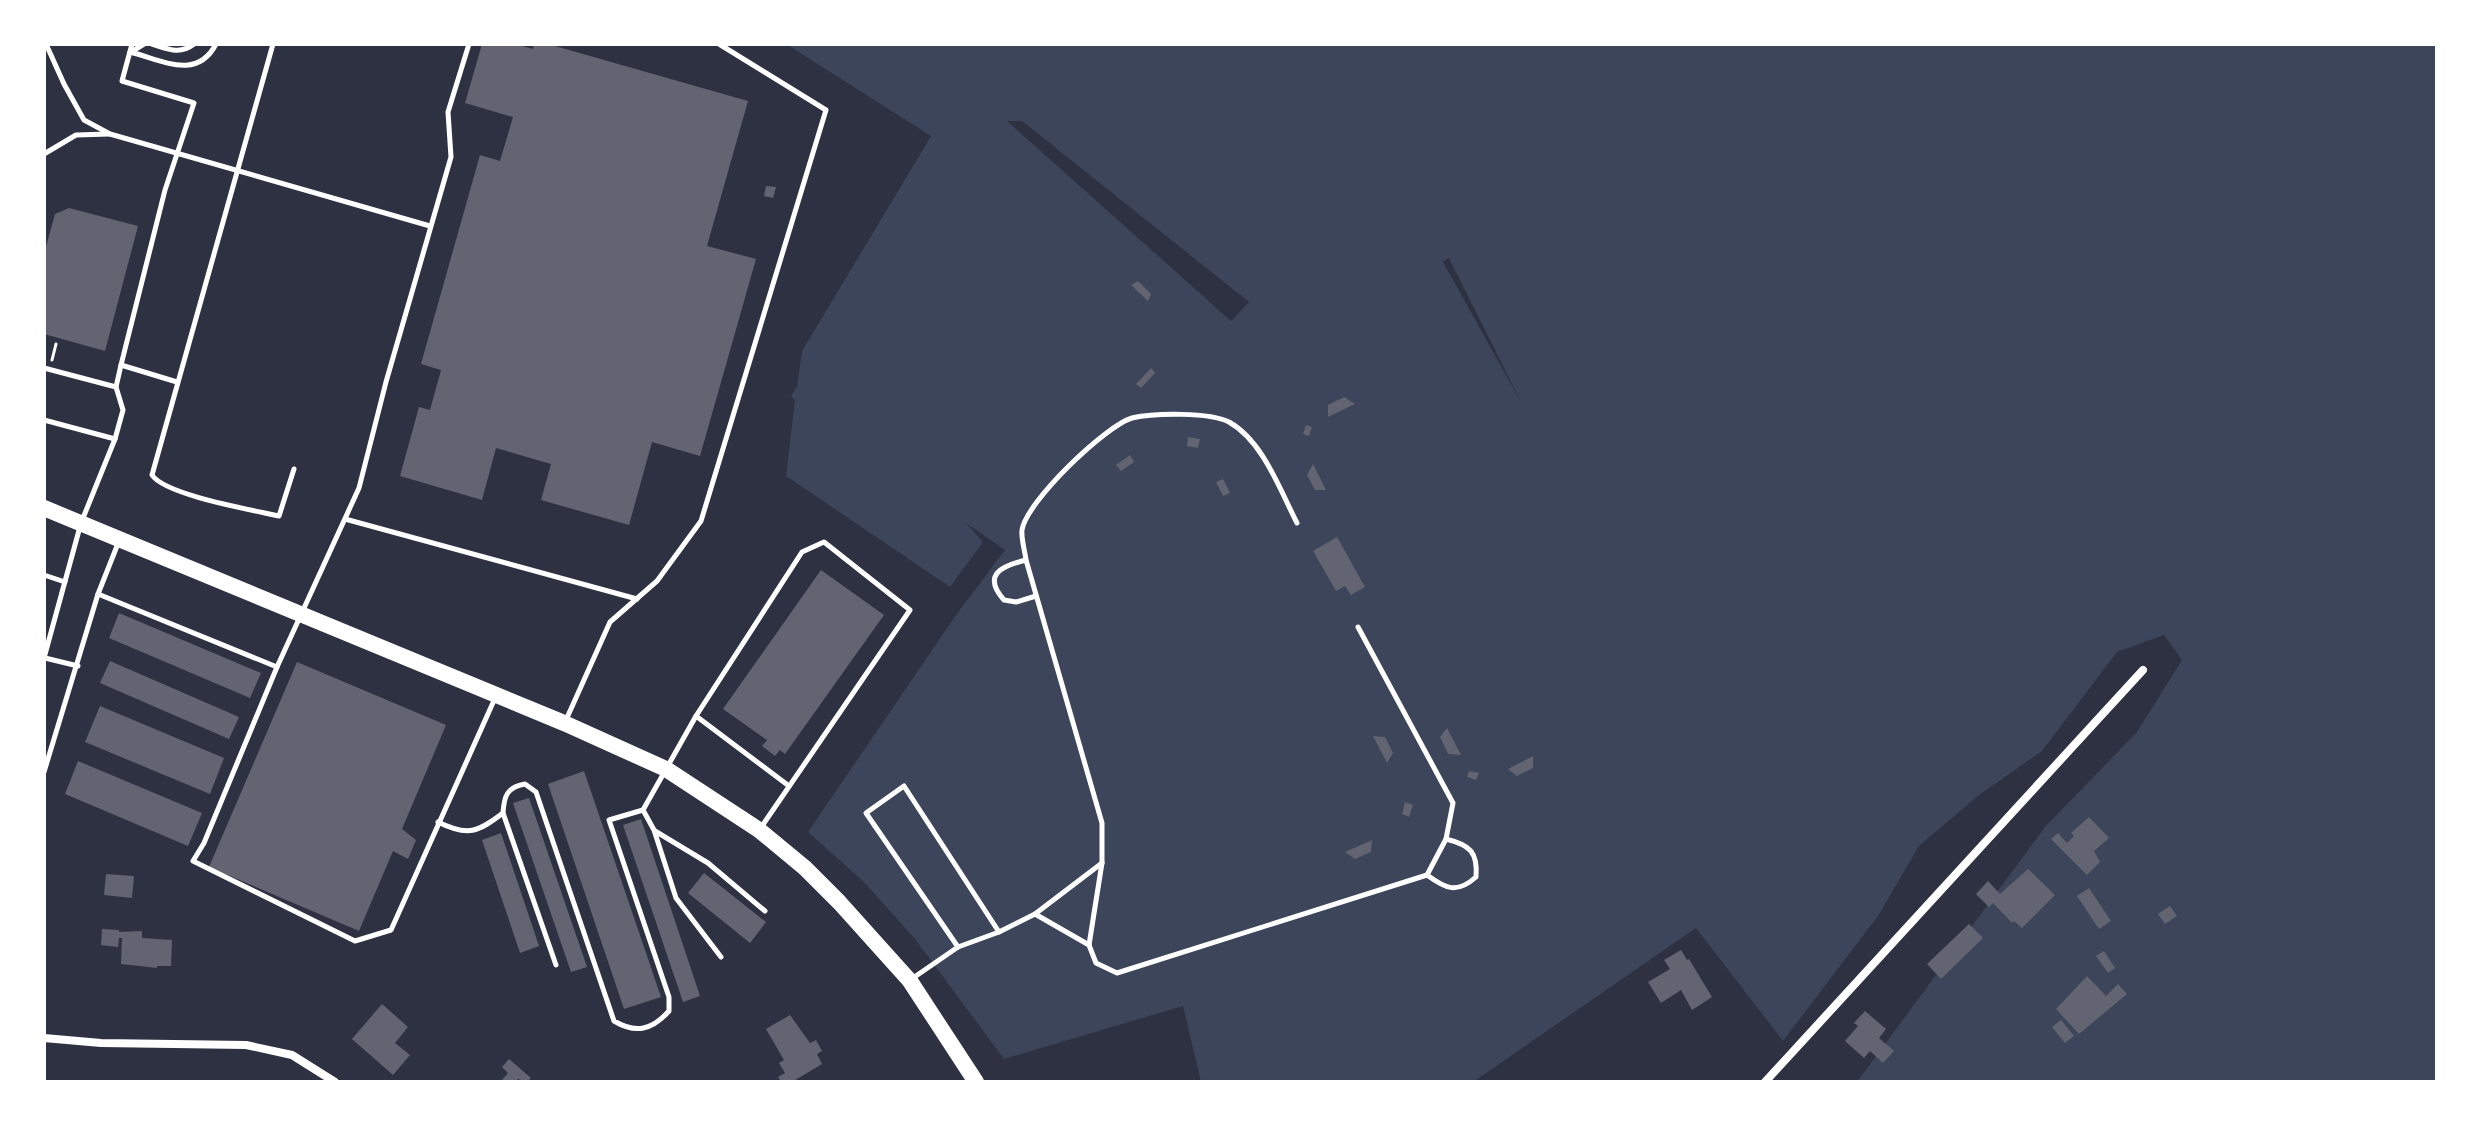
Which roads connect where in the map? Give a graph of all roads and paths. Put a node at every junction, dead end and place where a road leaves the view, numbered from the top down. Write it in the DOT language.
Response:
graph roads {
  1 [pos="46,44"];
  2 [pos="132,44"];
  3 [pos="144,44"];
  4 [pos="152,44"];
  5 [pos="194,44"];
  6 [pos="216,44"];
  7 [pos="273,44"];
  8 [pos="469,44"];
  9 [pos="719,44"];
  10 [pos="130,52"];
  11 [pos="110,134"];
  12 [pos="44,154"];
  13 [pos="178,154"];
  14 [pos="237,170"];
  15 [pos="430,226"];
  16 [pos="121,365"];
  17 [pos="44,368"];
  18 [pos="178,382"];
  19 [pos="116,387"];
  20 [pos="44,420"];
  21 [pos="115,439"];
  22 [pos="294,469"];
  23 [pos="44,508"];
  24 [pos="345,519"];
  25 [pos="81,523"];
  26 [pos="1297,523"];
  27 [pos="120,540"];
  28 [pos="1026,560"];
  29 [pos="44,575"];
  30 [pos="65,582"];
  31 [pos="98,594"];
  32 [pos="1036,596"];
  33 [pos="637,599"];
  34 [pos="301,615"];
  35 [pos="1358,627"];
  36 [pos="44,658"];
  37 [pos="78,666"];
  38 [pos="277,667"];
  39 [pos="2143,670"];
  40 [pos="496,695"];
  41 [pos="696,716"];
  42 [pos="564,723"];
  43 [pos="666,769"];
  44 [pos="44,772"];
  45 [pos="789,786"];
  46 [pos="643,810"];
  47 [pos="503,813"];
  48 [pos="438,822"];
  49 [pos="654,830"];
  50 [pos="759,830"];
  51 [pos="1446,839"];
  52 [pos="1102,863"];
  53 [pos="1427,875"];
  54 [pos="765,911"];
  55 [pos="1035,914"];
  56 [pos="999,932"];
  57 [pos="1089,945"];
  58 [pos="958,947"];
  59 [pos="721,957"];
  60 [pos="556,965"];
  61 [pos="910,981"];
  62 [pos="44,1038"];
  63 [pos="335,1082"];
  64 [pos="976,1082"];
  65 [pos="1765,1082"];
  1 -- 11 [label="lane"];
  2 -- 10 [label="lane"];
  3 -- 10 [label="lane"];
  4 -- 5 [label="lane"];
  6 -- 10 [label="lane"];
  7 -- 14 [label="lane"];
  8 -- 15 [label="lane"];
  9 -- 33 [label="lane"];
  10 -- 13 [label="lane"];
  11 -- 12 [label="lane"];
  11 -- 13 [label="lane"];
  13 -- 14 [label="lane"];
  13 -- 16 [label="lane"];
  14 -- 15 [label="lane"];
  14 -- 18 [label="lane"];
  15 -- 24 [label="lane"];
  16 -- 18 [label="lane"];
  16 -- 19 [label="lane"];
  17 -- 19 [label="lane"];
  18 -- 22 [label="lane"];
  19 -- 21 [label="lane"];
  20 -- 21 [label="lane"];
  21 -- 25 [label="lane"];
  23 -- 25 [label="main road"];
  24 -- 33 [label="lane"];
  24 -- 34 [label="lane"];
  25 -- 27 [label="main road"];
  25 -- 30 [label="lane"];
  26 -- 28 [label="lane"];
  27 -- 31 [label="lane"];
  27 -- 34 [label="main road"];
  28 -- 32 [label="lane"];
  28 -- 32 [label="lane"];
  29 -- 30 [label="lane"];
  30 -- 36 [label="lane"];
  31 -- 37 [label="lane"];
  31 -- 38 [label="lane"];
  32 -- 52 [label="lane"];
  33 -- 42 [label="lane"];
  34 -- 38 [label="lane"];
  34 -- 40 [label="main road"];
  35 -- 51 [label="lane"];
  36 -- 37 [label="lane"];
  37 -- 44 [label="lane"];
  38 -- 48 [label="lane"];
  39 -- 65 [label="street"];
  40 -- 42 [label="main road"];
  40 -- 48 [label="lane"];
  41 -- 43 [label="lane"];
  41 -- 45 [label="lane"];
  41 -- 45 [label="lane"];
  42 -- 43 [label="main road"];
  43 -- 46 [label="lane"];
  43 -- 50 [label="main road"];
  45 -- 50 [label="lane"];
  46 -- 47 [label="lane"];
  46 -- 49 [label="lane"];
  47 -- 48 [label="lane"];
  47 -- 60 [label="lane"];
  49 -- 54 [label="lane"];
  49 -- 59 [label="lane"];
  50 -- 61 [label="main road"];
  51 -- 53 [label="lane"];
  51 -- 53 [label="lane"];
  52 -- 55 [label="lane"];
  52 -- 57 [label="lane"];
  53 -- 57 [label="lane"];
  55 -- 56 [label="lane"];
  55 -- 57 [label="lane"];
  56 -- 58 [label="lane"];
  56 -- 58 [label="lane"];
  58 -- 61 [label="lane"];
  61 -- 64 [label="main road"];
  62 -- 63 [label="street"];
}
